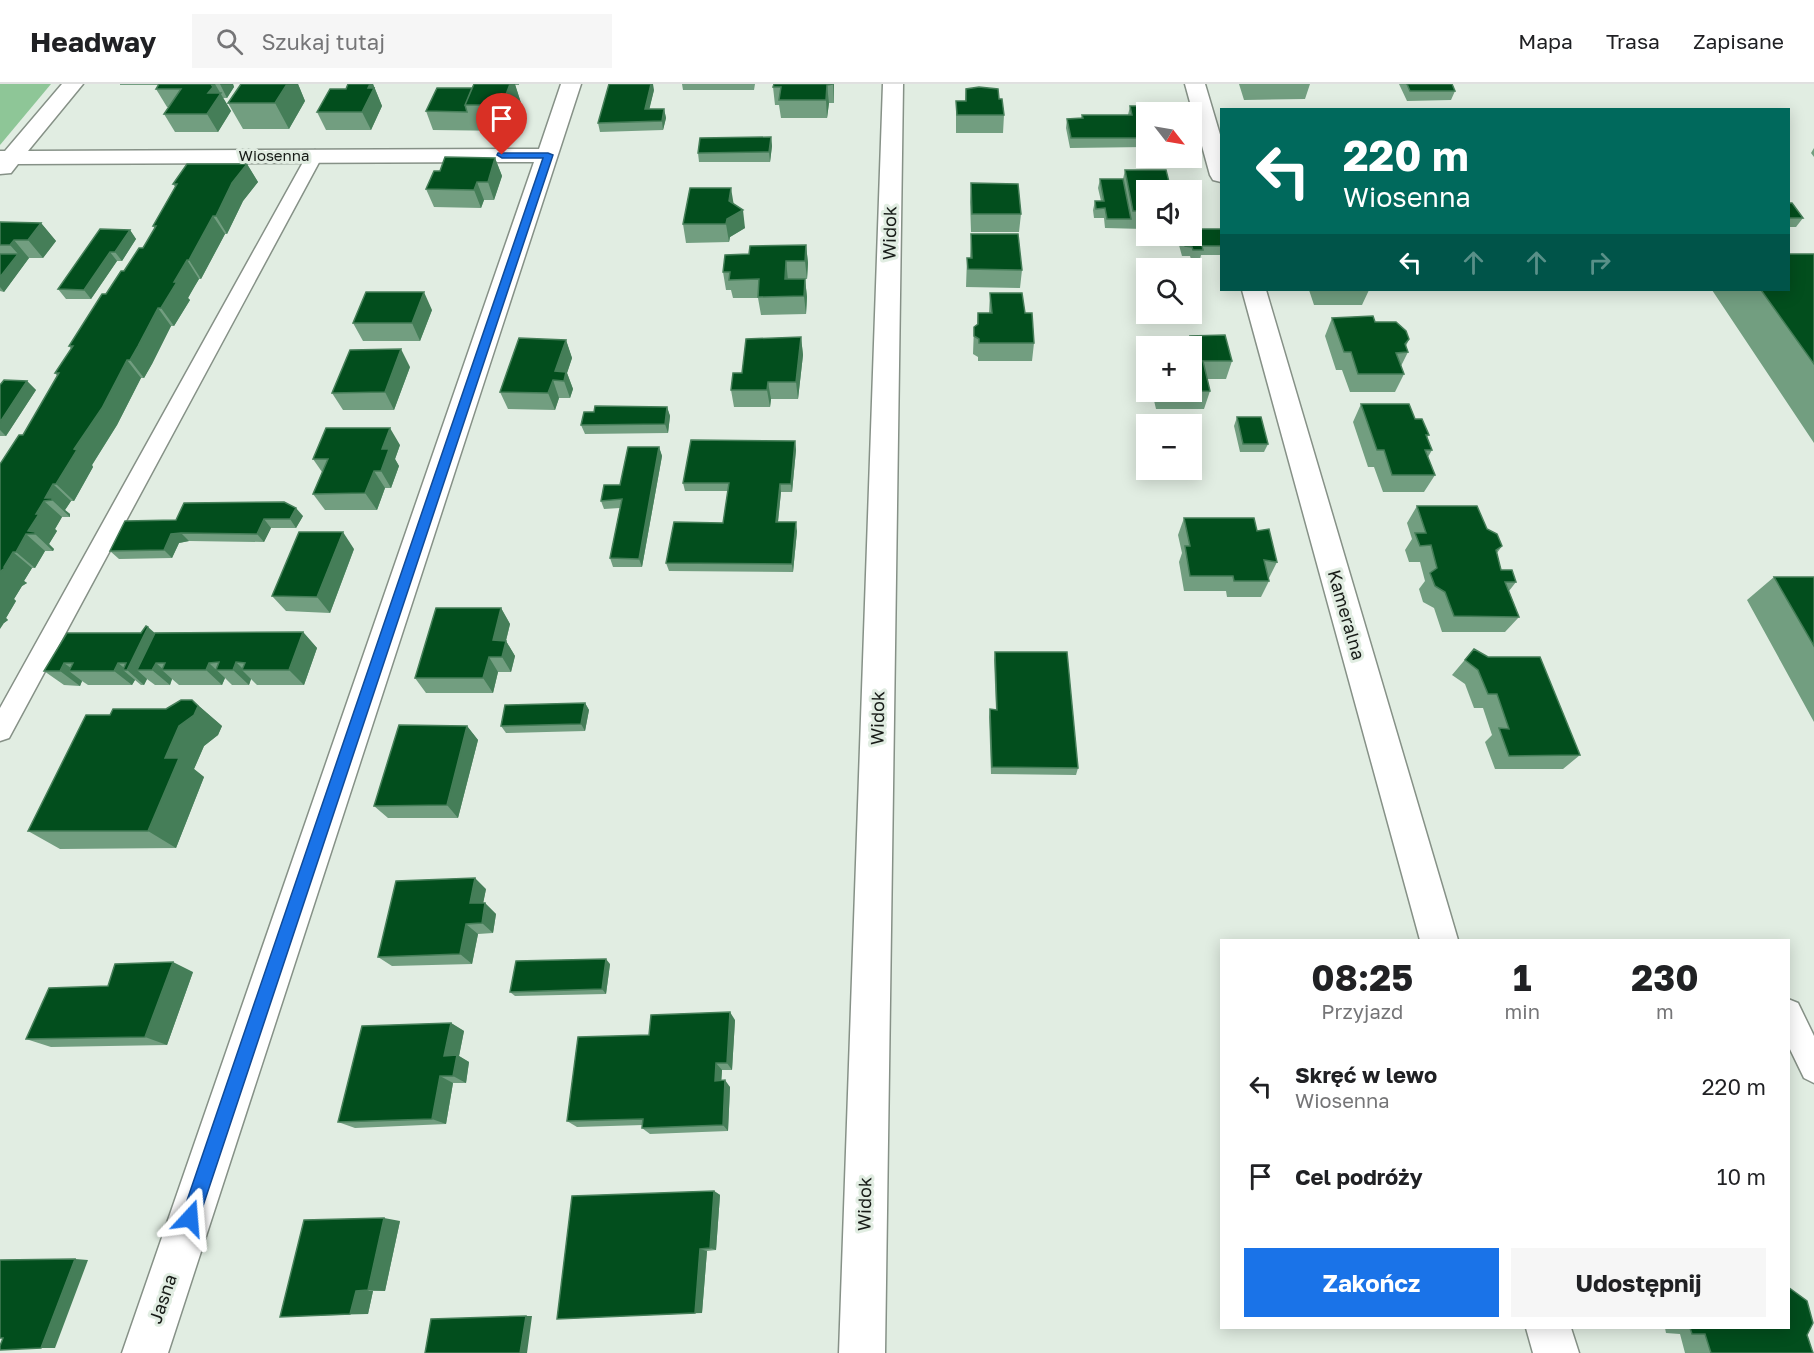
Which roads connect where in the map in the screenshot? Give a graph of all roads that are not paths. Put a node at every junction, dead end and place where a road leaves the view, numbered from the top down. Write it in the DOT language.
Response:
graph roads {
  1 [pos="72,84"];
  2 [pos="571,84"];
  3 [pos="893,84"];
  4 [pos="1195,84"];
  5 [pos="315,155"];
  6 [pos="548,155"];
  7 [pos="4,162"];
  8 [pos="1220,172"];
  9 [pos="1254,291"];
  10 [pos="0,731"];
  11 [pos="1439,939"];
  12 [pos="1790,1017"];
  13 [pos="1814,1068"];
  14 [pos="1549,1329"];
  15 [pos="145,1353"];
  16 [pos="862,1353"];
  17 [pos="1556,1353"];
  1 -- 7 [label="street"];
  2 -- 6 [label="street, Jasna"];
  3 -- 16 [label="street, Widok"];
  4 -- 8 [label="street"];
  5 -- 6 [label="street, Wiosenna"];
  5 -- 7 [label="street, Wiosenna"];
  5 -- 10 [label="lane"];
  6 -- 15 [label="street, Jasna"];
  9 -- 11 [label="street, Kameralna"];
  12 -- 13 [label="lane"];
  14 -- 17 [label="street"];
}
